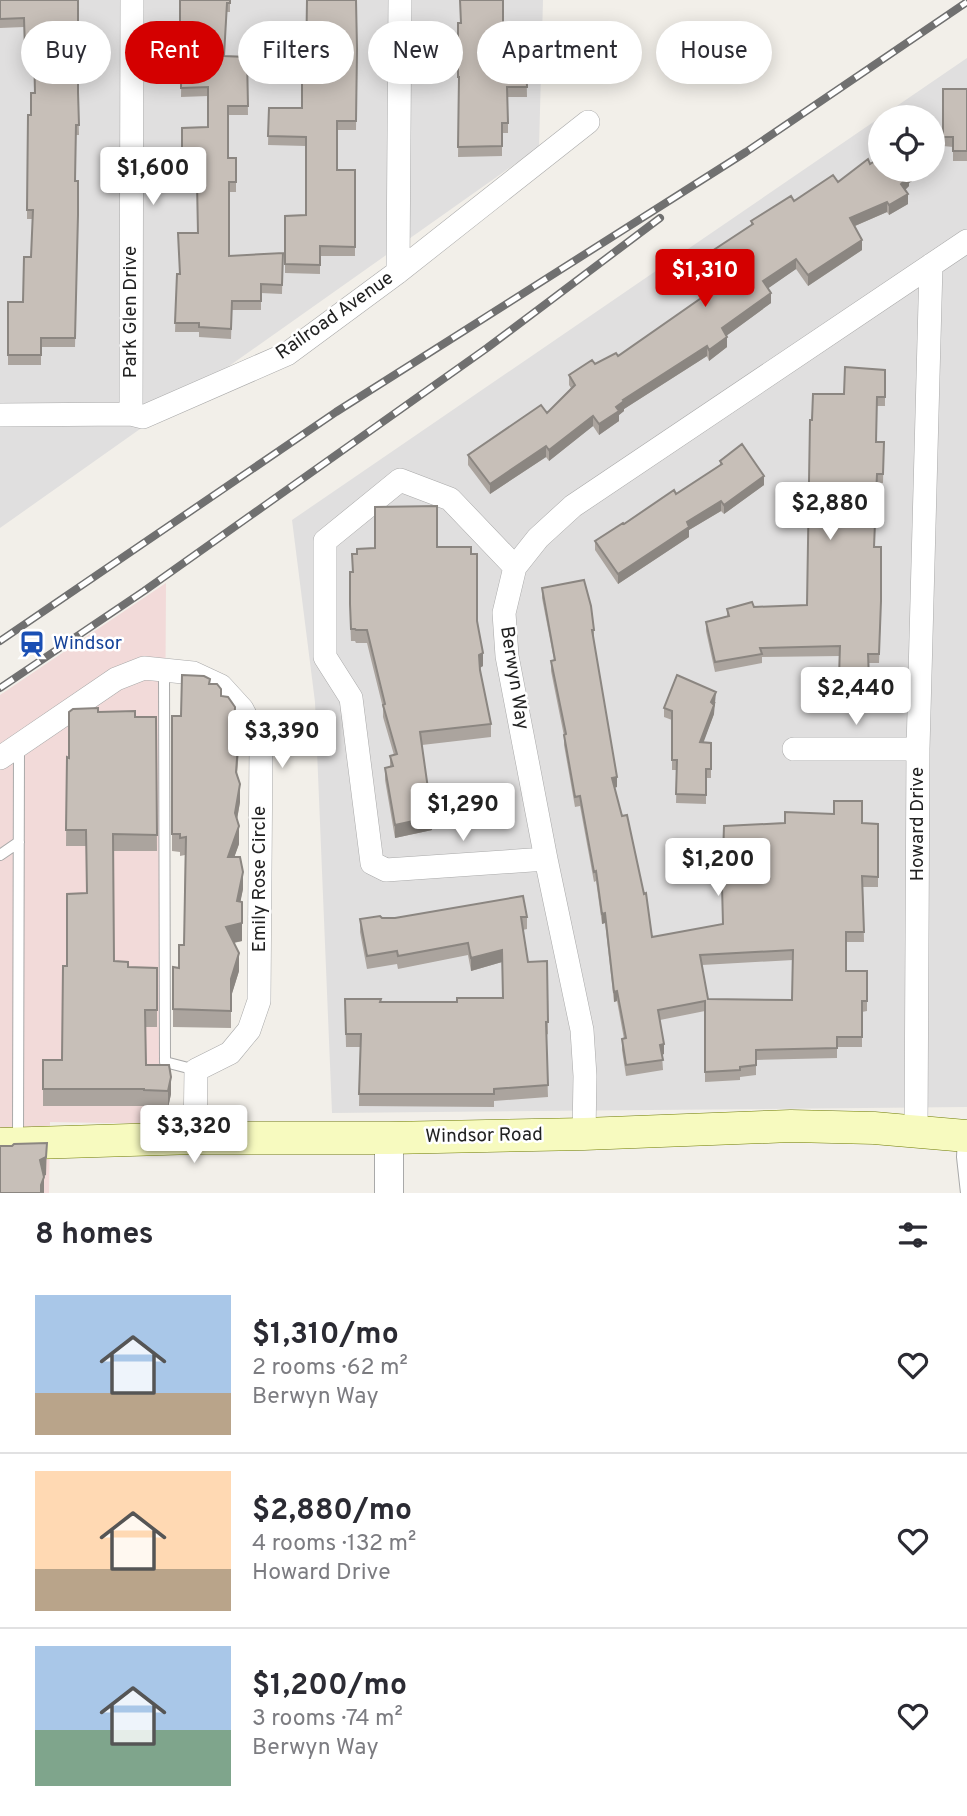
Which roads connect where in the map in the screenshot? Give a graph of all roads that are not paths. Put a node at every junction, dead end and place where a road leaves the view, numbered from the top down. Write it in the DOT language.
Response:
graph roads {
  1 [pos="132,0"];
  2 [pos="400,0"];
  3 [pos="588,122"];
  4 [pos="967,240"];
  5 [pos="930,265"];
  6 [pos="398,272"];
  7 [pos="131,414"];
  8 [pos="0,415"];
  9 [pos="515,567"];
  10 [pos="164,669"];
  11 [pos="794,749"];
  12 [pos="918,749"];
  13 [pos="9,751"];
  14 [pos="19,842"];
  15 [pos="0,855"];
  16 [pos="546,859"];
  17 [pos="196,1070"];
  18 [pos="915,1132"];
  19 [pos="584,1134"];
  20 [pos="965,1136"];
  21 [pos="195,1138"];
  22 [pos="389,1138"];
  23 [pos="9,1144"];
  24 [pos="389,1193"];
  25 [pos="966,1193"];
  1 -- 7 [label="street, Park Glen Drive"];
  2 -- 6 [label="street"];
  3 -- 6 [label="street, Railroad Avenue"];
  4 -- 5 [label="street, Berwyn Way"];
  5 -- 9 [label="street, Berwyn Way"];
  5 -- 12 [label="street, Howard Drive"];
  6 -- 7 [label="street, Railroad Avenue"];
  7 -- 8 [label="street, Railroad Avenue"];
  9 -- 16 [label="street, Berwyn Way"];
  9 -- 16 [label="street"];
  10 -- 13 [label="street, Emily Rose Circle"];
  10 -- 17 [label="lane"];
  10 -- 17 [label="street, Emily Rose Circle"];
  11 -- 12 [label="street"];
  12 -- 18 [label="street, Howard Drive"];
  13 -- 14 [label="lane"];
  14 -- 15 [label="lane"];
  14 -- 23 [label="lane"];
  16 -- 19 [label="street, Berwyn Way"];
  17 -- 21 [label="street"];
  18 -- 19 [label="main road, Windsor Road"];
  18 -- 20 [label="main road, Windsor Road"];
  19 -- 22 [label="main road, Windsor Road"];
  20 -- 25 [label="lane"];
  21 -- 22 [label="main road, Windsor Road"];
  21 -- 23 [label="main road, Windsor Road"];
  22 -- 24 [label="street"];
}
